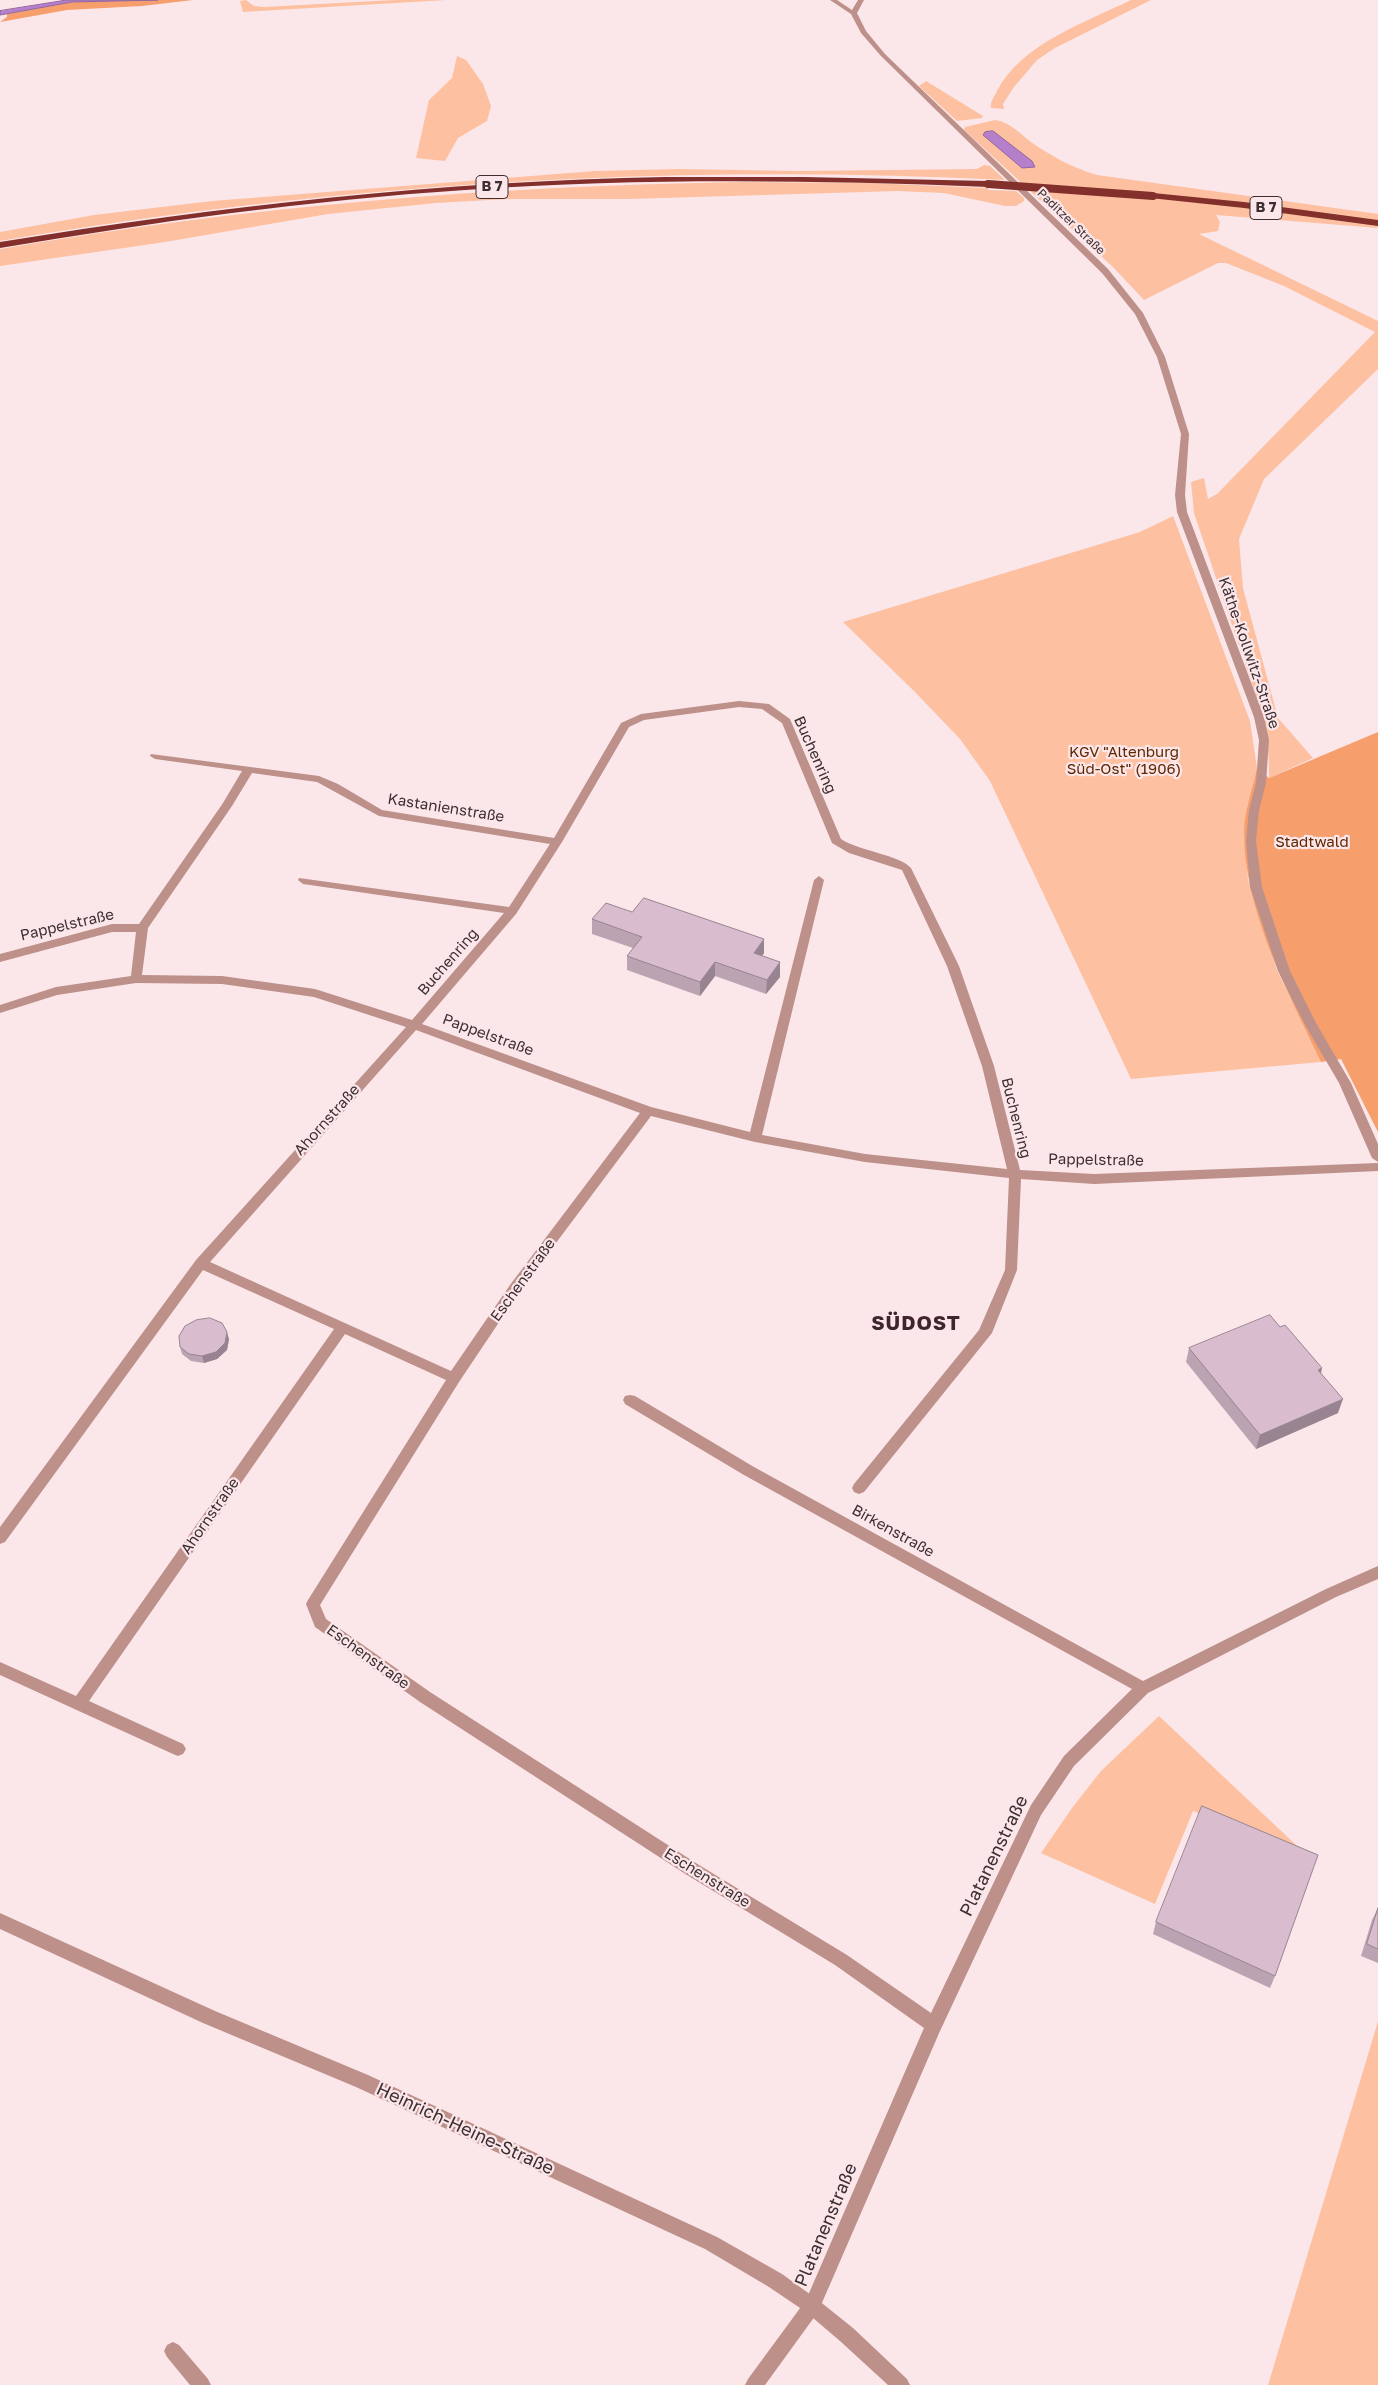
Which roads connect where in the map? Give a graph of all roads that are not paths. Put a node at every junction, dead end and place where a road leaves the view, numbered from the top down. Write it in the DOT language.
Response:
graph roads {
  1 [pos="833,0"];
  2 [pos="861,0"];
  3 [pos="854,13"];
  4 [pos="1378,223"];
  5 [pos="0,245"];
  6 [pos="1180,495"];
  7 [pos="155,756"];
  8 [pos="249,769"];
  9 [pos="557,842"];
  10 [pos="304,880"];
  11 [pos="819,880"];
  12 [pos="512,911"];
  13 [pos="142,928"];
  14 [pos="0,958"];
  15 [pos="136,979"];
  16 [pos="0,1009"];
  17 [pos="414,1024"];
  18 [pos="648,1111"];
  19 [pos="755,1138"];
  20 [pos="1378,1158"];
  21 [pos="1378,1167"];
  22 [pos="1014,1174"];
  23 [pos="201,1263"];
  24 [pos="343,1327"];
  25 [pos="454,1378"];
  26 [pos="630,1400"];
  27 [pos="859,1488"];
  28 [pos="0,1538"];
  29 [pos="1378,1572"];
  30 [pos="0,1668"];
  31 [pos="1143,1688"];
  32 [pos="78,1705"];
  33 [pos="178,1749"];
  34 [pos="0,1921"];
  35 [pos="934,2025"];
  36 [pos="812,2306"];
  37 [pos="173,2351"];
  38 [pos="202,2385"];
  39 [pos="754,2385"];
  40 [pos="901,2385"];
  1 -- 3 [label="street"];
  2 -- 3 [label="street"];
  3 -- 6 [label="street, Paditzer Straße"];
  4 -- 5 [label="highway, B 7, bridge"];
  6 -- 20 [label="street, Käthe-Kollwitz-Straße"];
  7 -- 8 [label="street, Kastanienstraße"];
  8 -- 9 [label="street, Kastanienstraße"];
  8 -- 13 [label="street"];
  9 -- 12 [label="street, Buchenring"];
  9 -- 22 [label="street, Buchenring"];
  10 -- 12 [label="street"];
  11 -- 19 [label="street"];
  12 -- 17 [label="street, Buchenring"];
  13 -- 14 [label="street, Pappelstraße"];
  13 -- 15 [label="street"];
  15 -- 16 [label="street, Pappelstraße"];
  15 -- 17 [label="street, Pappelstraße"];
  17 -- 18 [label="street, Pappelstraße"];
  17 -- 23 [label="street, Ahornstraße"];
  18 -- 19 [label="street, Pappelstraße"];
  18 -- 25 [label="street, Eschenstraße"];
  19 -- 22 [label="street, Pappelstraße"];
  21 -- 22 [label="street, Pappelstraße"];
  22 -- 27 [label="street, Birkenstraße"];
  23 -- 24 [label="street"];
  23 -- 28 [label="street, Ahornstraße"];
  24 -- 25 [label="street"];
  24 -- 32 [label="street, Ahornstraße"];
  25 -- 35 [label="street, Eschenstraße"];
  26 -- 31 [label="street, Birkenstraße"];
  29 -- 31 [label="street, Platanenstraße"];
  30 -- 32 [label="street"];
  31 -- 35 [label="street, Platanenstraße"];
  32 -- 33 [label="street"];
  34 -- 36 [label="street, Heinrich-Heine-Straße"];
  35 -- 36 [label="street, Platanenstraße"];
  36 -- 39 [label="street, Platanenstraße"];
  36 -- 40 [label="street, Heinrich-Heine-Straße"];
  37 -- 38 [label="street"];
}
